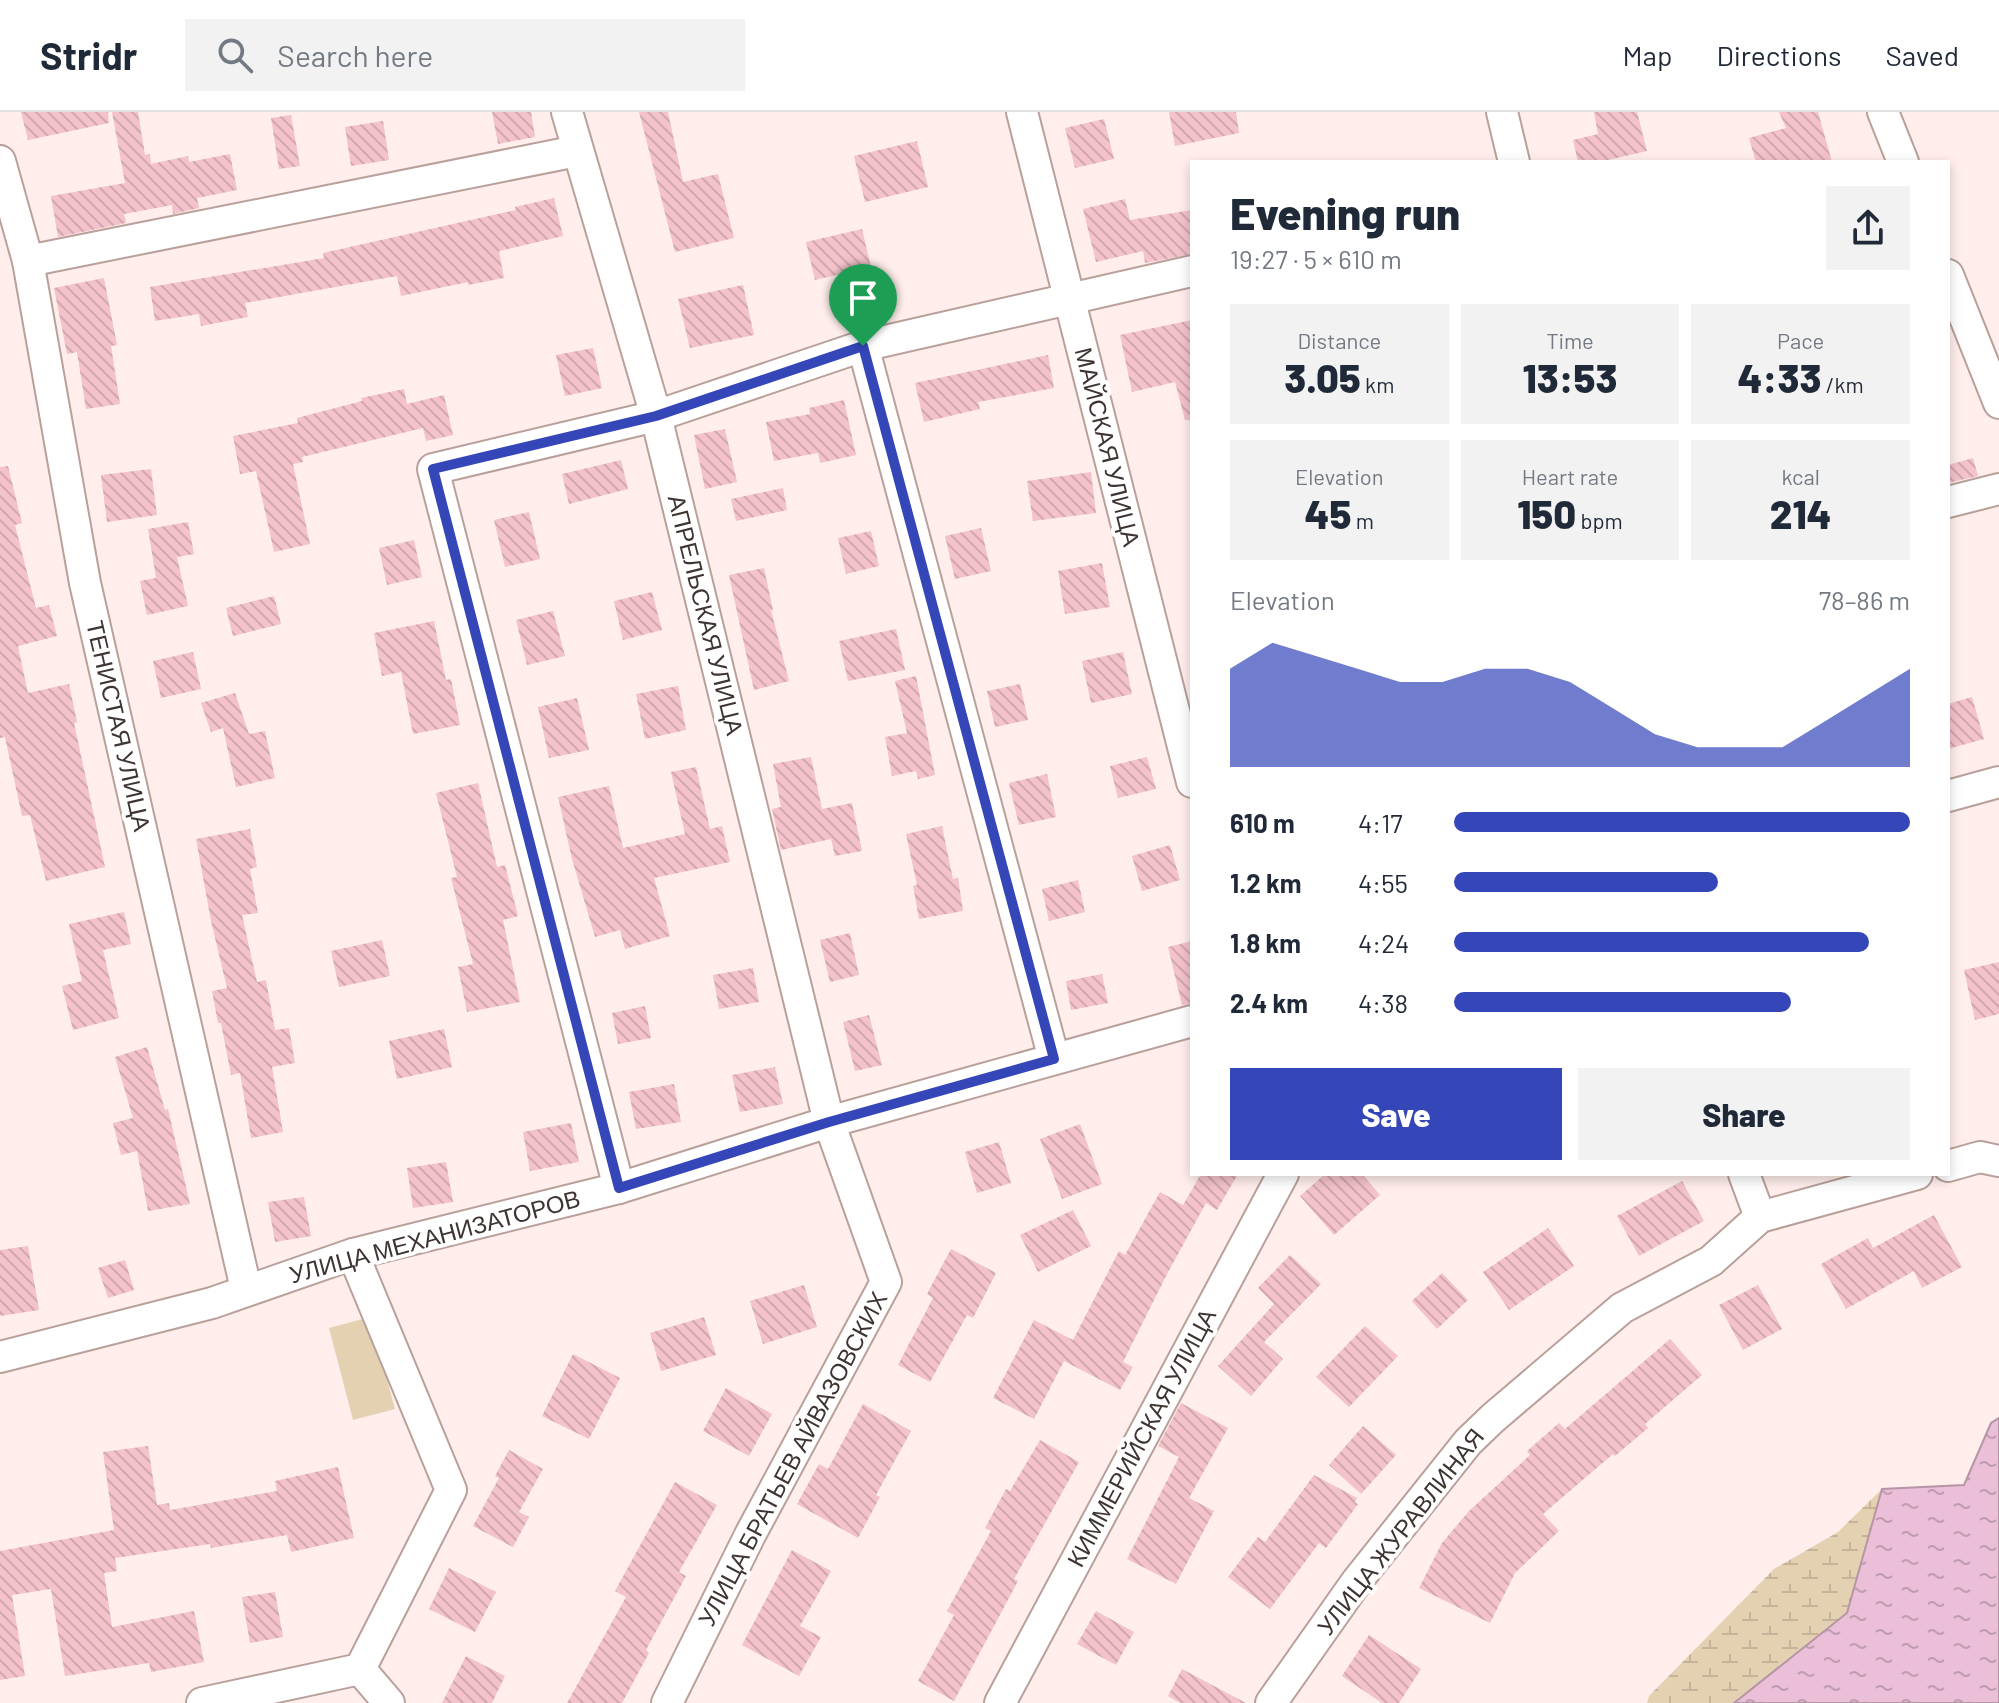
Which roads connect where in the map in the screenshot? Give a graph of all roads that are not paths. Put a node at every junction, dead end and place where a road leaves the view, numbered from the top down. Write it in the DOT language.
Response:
graph roads {
  1 [pos="567,112"];
  2 [pos="1022,112"];
  3 [pos="1502,112"];
  4 [pos="1883,112"];
  5 [pos="577,151"];
  6 [pos="1514,160"];
  7 [pos="1902,160"];
  8 [pos="0,161"];
  9 [pos="28,261"];
  10 [pos="1190,271"];
  11 [pos="1950,280"];
  12 [pos="1070,300"];
  13 [pos="863,346"];
  14 [pos="1999,403"];
  15 [pos="656,416"];
  16 [pos="1999,489"];
  17 [pos="1950,501"];
  18 [pos="1190,774"];
  19 [pos="1999,782"];
  20 [pos="1950,795"];
  21 [pos="1190,1022"];
  22 [pos="1054,1059"];
  23 [pos="829,1122"];
  24 [pos="1999,1161"];
  25 [pos="1950,1165"];
  26 [pos="1282,1176"];
  27 [pos="1745,1176"];
  28 [pos="1910,1176"];
  29 [pos="619,1188"];
  30 [pos="1760,1217"];
  31 [pos="353,1254"];
  32 [pos="246,1289"];
  33 [pos="0,1357"];
  34 [pos="360,1669"];
  35 [pos="202,1703"];
  36 [pos="389,1703"];
  37 [pos="667,1703"];
  38 [pos="1000,1703"];
  39 [pos="1271,1703"];
  1 -- 5 [label="street, АПРЕЛЬСКАЯ УЛИЦА"];
  2 -- 12 [label="street, МАЙСКАЯ УЛИЦА"];
  3 -- 6 [label="street"];
  4 -- 7 [label="street"];
  5 -- 9 [label="street"];
  5 -- 15 [label="street, АПРЕЛЬСКАЯ УЛИЦА"];
  8 -- 9 [label="street, ТЕНИСТАЯ УЛИЦА"];
  9 -- 32 [label="street, ТЕНИСТАЯ УЛИЦА"];
  10 -- 12 [label="street"];
  11 -- 14 [label="street"];
  12 -- 13 [label="street"];
  12 -- 18 [label="street, МАЙСКАЯ УЛИЦА"];
  13 -- 15 [label="street"];
  13 -- 22 [label="street"];
  15 -- 23 [label="street, АПРЕЛЬСКАЯ УЛИЦА"];
  15 -- 29 [label="street"];
  16 -- 17 [label="street"];
  19 -- 20 [label="street"];
  21 -- 22 [label="street, УЛИЦА МЕХАНИЗАТОРОВ"];
  22 -- 23 [label="street, УЛИЦА МЕХАНИЗАТОРОВ"];
  23 -- 29 [label="street, УЛИЦА МЕХАНИЗАТОРОВ"];
  23 -- 37 [label="street, УЛИЦА БРАТЬЕВ АЙВАЗОВСКИХ"];
  24 -- 25 [label="street"];
  26 -- 38 [label="street, КИММЕРИЙСКАЯ УЛИЦА"];
  27 -- 30 [label="street"];
  28 -- 30 [label="street, УЛИЦА ЖУРАВЛИНАЯ"];
  29 -- 31 [label="street, УЛИЦА МЕХАНИЗАТОРОВ"];
  30 -- 39 [label="street, УЛИЦА ЖУРАВЛИНАЯ"];
  31 -- 32 [label="street, УЛИЦА МЕХАНИЗАТОРОВ"];
  31 -- 34 [label="street"];
  32 -- 33 [label="street, УЛИЦА МЕХАНИЗАТОРОВ"];
  34 -- 35 [label="street"];
  34 -- 36 [label="street"];
}
